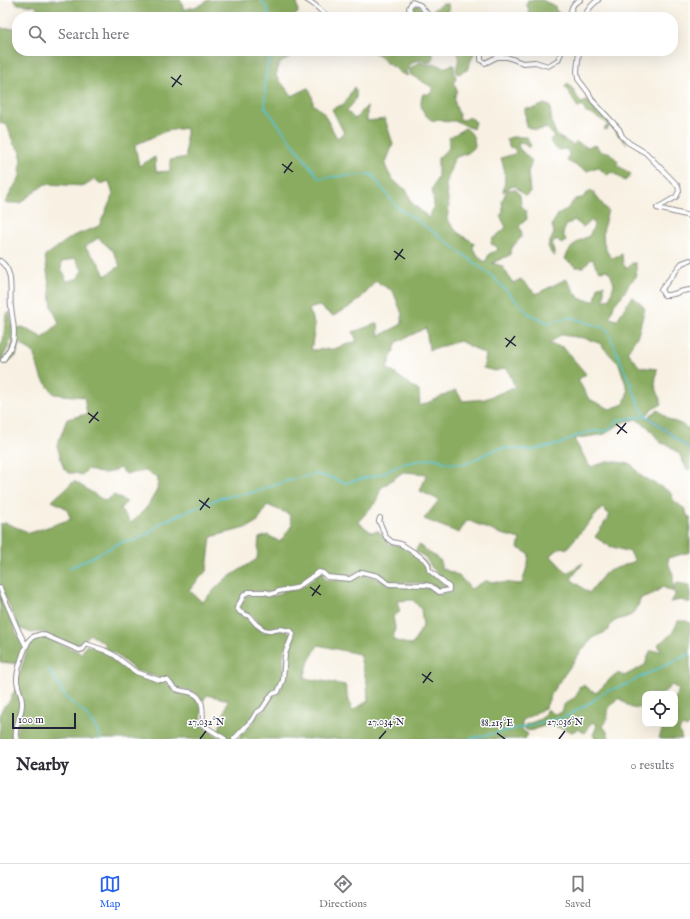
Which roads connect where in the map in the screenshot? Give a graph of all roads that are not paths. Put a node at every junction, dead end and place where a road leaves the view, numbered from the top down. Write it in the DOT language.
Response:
graph roads {
  1 [pos="307,0"];
  2 [pos="580,0"];
  3 [pos="598,0"];
  4 [pos="321,12"];
  5 [pos="411,12"];
  6 [pos="426,12"];
  7 [pos="571,12"];
  8 [pos="586,12"];
  9 [pos="481,56"];
  10 [pos="560,56"];
  11 [pos="578,56"];
  12 [pos="690,216"];
  13 [pos="690,260"];
  14 [pos="0,261"];
  15 [pos="690,290"];
  16 [pos="3,360"];
  17 [pos="380,518"];
  18 [pos="0,588"];
  19 [pos="26,646"];
  20 [pos="16,739"];
  21 [pos="224,739"];
  22 [pos="234,739"];
  1 -- 4 [label="street"];
  2 -- 7 [label="street"];
  3 -- 8 [label="street"];
  5 -- 6 [label="street"];
  9 -- 10 [label="street"];
  11 -- 12 [label="street"];
  13 -- 15 [label="street"];
  14 -- 16 [label="street"];
  17 -- 22 [label="street"];
  18 -- 19 [label="street"];
  19 -- 20 [label="street"];
  19 -- 21 [label="street"];
}
